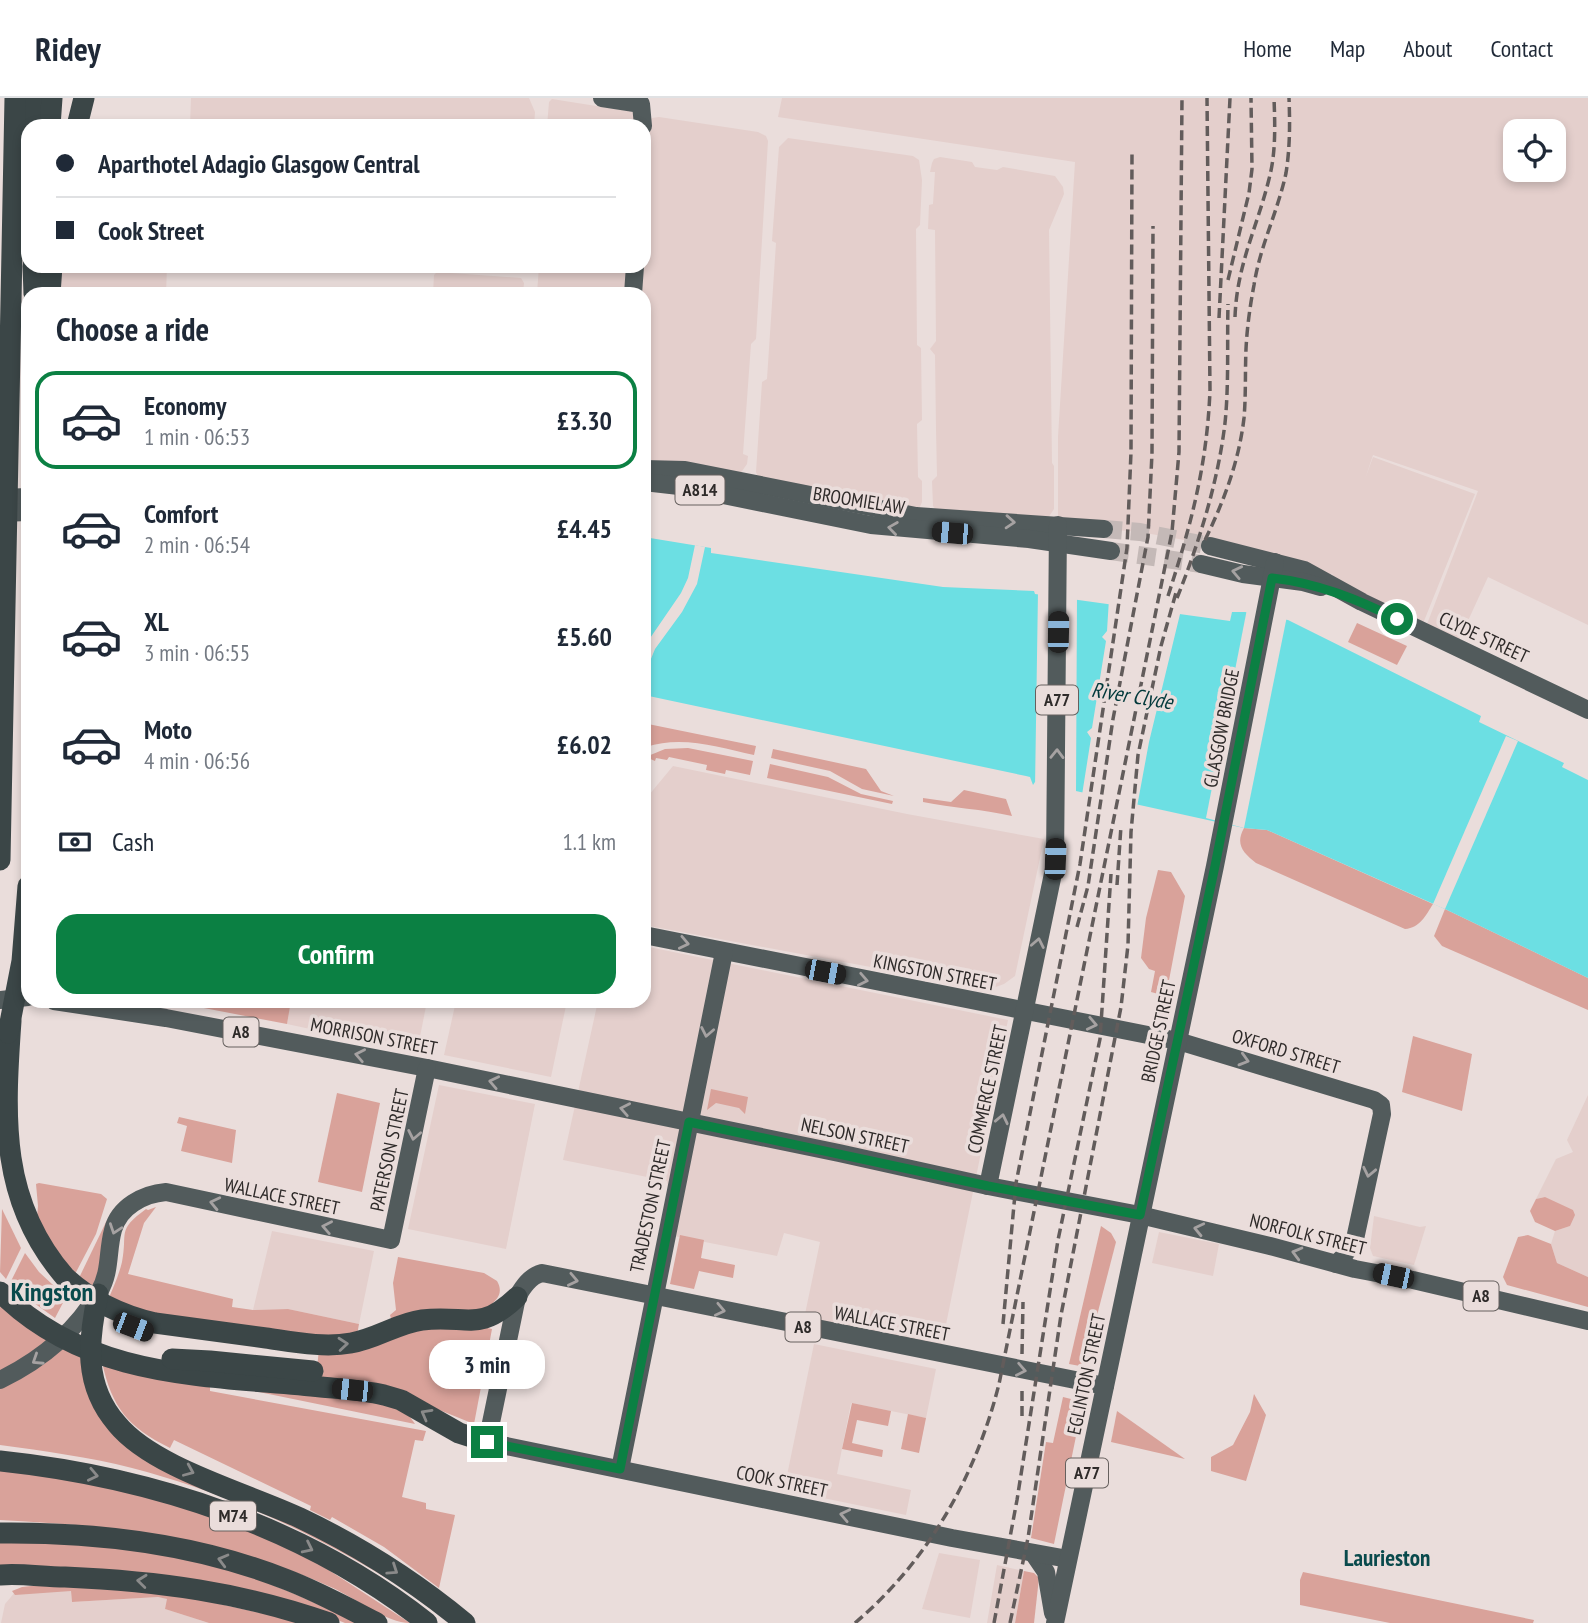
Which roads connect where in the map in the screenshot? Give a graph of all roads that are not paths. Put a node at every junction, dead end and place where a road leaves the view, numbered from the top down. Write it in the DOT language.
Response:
graph roads {
  1 [pos="6,98"];
  2 [pos="15,98"];
  3 [pos="32,98"];
  4 [pos="42,98"];
  5 [pos="51,98"];
  6 [pos="84,98"];
  7 [pos="602,98"];
  8 [pos="31,119"];
  9 [pos="41,119"];
  10 [pos="50,119"];
  11 [pos="79,119"];
  12 [pos="642,119"];
  13 [pos="10,277"];
  14 [pos="651,469"];
  15 [pos="651,483"];
  16 [pos="21,497"];
  17 [pos="0,498"];
  18 [pos="21,512"];
  19 [pos="0,513"];
  20 [pos="1104,528"];
  21 [pos="1058,534"];
  22 [pos="1210,546"];
  23 [pos="1111,551"];
  24 [pos="1201,564"];
  25 [pos="1274,570"];
  26 [pos="1362,602"];
  27 [pos="1588,710"];
  28 [pos="1217,855"];
  29 [pos="0,860"];
  30 [pos="651,936"];
  31 [pos="724,952"];
  32 [pos="21,963"];
  33 [pos="0,987"];
  34 [pos="21,991"];
  35 [pos="21,994"];
  36 [pos="0,1000"];
  37 [pos="101,1008"];
  38 [pos="126,1008"];
  39 [pos="1025,1010"];
  40 [pos="148,1015"];
  41 [pos="11,1021"];
  42 [pos="1178,1041"];
  43 [pos="0,1061"];
  44 [pos="427,1068"];
  45 [pos="561,1096"];
  46 [pos="689,1122"];
  47 [pos="988,1186"];
  48 [pos="1140,1215"];
  49 [pos="1354,1239"];
  50 [pos="391,1240"];
  51 [pos="1336,1264"];
  52 [pos="1373,1272"];
  53 [pos="0,1292"];
  54 [pos="516,1297"];
  55 [pos="653,1297"];
  56 [pos="100,1299"];
  57 [pos="32,1320"];
  58 [pos="1588,1321"];
  59 [pos="0,1380"];
  60 [pos="1105,1386"];
  61 [pos="487,1442"];
  62 [pos="0,1461"];
  63 [pos="620,1469"];
  64 [pos="10,1533"];
  65 [pos="1032,1553"];
  66 [pos="1068,1559"];
  67 [pos="0,1575"];
  68 [pos="23,1576"];
  69 [pos="0,1591"];
  70 [pos="424,1620"];
  71 [pos="329,1623"];
  72 [pos="377,1623"];
  73 [pos="465,1623"];
  74 [pos="1055,1623"];
  1 -- 13 [label="highway"];
  2 -- 13 [label="highway"];
  3 -- 8 [label="highway"];
  4 -- 9 [label="highway"];
  5 -- 10 [label="highway"];
  6 -- 11 [label="highway"];
  7 -- 12 [label="main road"];
  13 -- 29 [label="highway"];
  14 -- 21 [label="main road, BROOMIELAW / A814, one-way"];
  21 -- 15 [label="main road, BROOMIELAW / A814, one-way"];
  16 -- 17 [label="main road"];
  18 -- 19 [label="main road"];
  20 -- 21 [label="main road, BROOMIELAW / A814"];
  21 -- 23 [label="main road, BROOMIELAW / A814"];
  39 -- 21 [label="main road, COMMERCE STREET / A77, one-way"];
  22 -- 25 [label="main road"];
  25 -- 24 [label="main road, one-way"];
  25 -- 26 [label="main road, CLYDE STREET"];
  25 -- 26 [label="main road, CLYDE STREET"];
  25 -- 28 [label="main road, GLASGOW BRIDGE / A77"];
  26 -- 27 [label="main road, CLYDE STREET"];
  28 -- 42 [label="main road, BRIDGE STREET / A77"];
  30 -- 31 [label="main road, KINGSTON STREET, one-way"];
  31 -- 39 [label="main road, KINGSTON STREET, one-way"];
  31 -- 46 [label="main road, TRADESTON STREET, one-way"];
  32 -- 41 [label="highway"];
  33 -- 34 [label="main road"];
  35 -- 36 [label="main road"];
  37 -- 40 [label="main road, MORRISON STREET / A8"];
  38 -- 40 [label="main road"];
  39 -- 42 [label="main road, KINGSTON STREET, one-way"];
  47 -- 39 [label="main road, COMMERCE STREET / A77, one-way"];
  44 -- 40 [label="main road, MORRISON STREET / A8, one-way"];
  41 -- 43 [label="highway"];
  41 -- 56 [label="highway"];
  42 -- 48 [label="main road, BRIDGE STREET / A77"];
  42 -- 49 [label="main road, OXFORD STREET, one-way"];
  45 -- 44 [label="main road, MORRISON STREET / A8, one-way"];
  44 -- 50 [label="main road, PATERSON STREET, one-way"];
  46 -- 45 [label="main road, NELSON STREET / A8, one-way"];
  46 -- 47 [label="main road, NELSON STREET / A8"];
  46 -- 55 [label="main road, TRADESTON STREET"];
  47 -- 48 [label="main road, NELSON STREET / A8"];
  51 -- 48 [label="main road, NORFOLK STREET / A8, one-way"];
  48 -- 60 [label="main road, EGLINTON STREET / A77"];
  49 -- 51 [label="main road"];
  49 -- 52 [label="main road"];
  50 -- 56 [label="main road, WALLACE STREET, one-way"];
  51 -- 52 [label="main road, NORFOLK STREET / A8"];
  52 -- 58 [label="main road, NORFOLK STREET / A8"];
  53 -- 57 [label="highway"];
  54 -- 55 [label="main road, WALLACE STREET / A8, one-way"];
  56 -- 54 [label="highway, one-way"];
  54 -- 61 [label="main road"];
  55 -- 60 [label="main road, WALLACE STREET / A8, one-way"];
  55 -- 63 [label="main road, TRADESTON STREET"];
  56 -- 57 [label="highway"];
  56 -- 59 [label="main road, one-way"];
  56 -- 73 [label="highway, M74, one-way"];
  61 -- 57 [label="highway, one-way"];
  60 -- 66 [label="main road, EGLINTON STREET / A77"];
  61 -- 63 [label="main road, COOK STREET"];
  62 -- 70 [label="highway, M74, one-way"];
  65 -- 63 [label="main road, COOK STREET, one-way"];
  72 -- 64 [label="highway, M74, one-way"];
  65 -- 66 [label="main road, COOK STREET"];
  65 -- 74 [label="main road"];
  66 -- 74 [label="main road, EGLINTON STREET / A77"];
  67 -- 68 [label="highway"];
  68 -- 69 [label="highway"];
  71 -- 68 [label="highway, one-way"];
}
